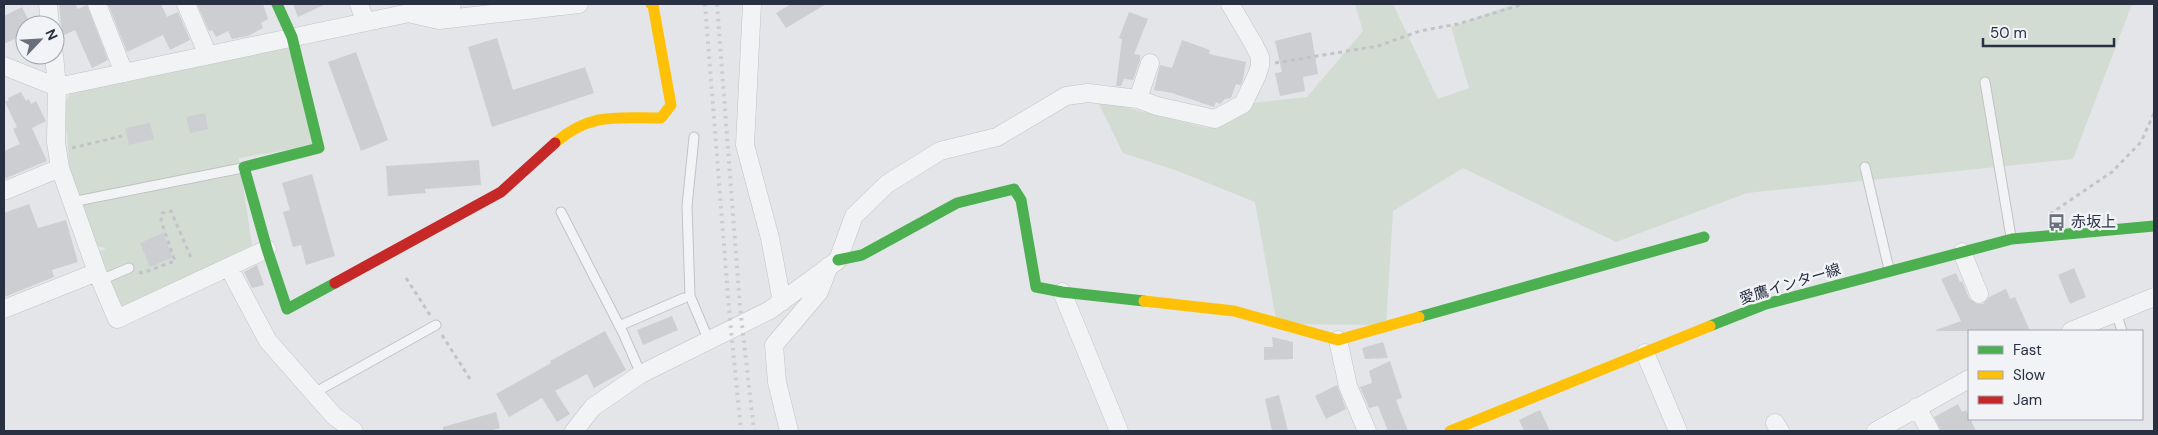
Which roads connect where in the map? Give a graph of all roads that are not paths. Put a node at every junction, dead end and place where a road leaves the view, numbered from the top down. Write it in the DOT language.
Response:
graph roads {
  1 [pos="97,4"];
  2 [pos="186,4"];
  3 [pos="277,4"];
  4 [pos="359,4"];
  5 [pos="452,4"];
  6 [pos="579,4"];
  7 [pos="651,4"];
  8 [pos="752,4"];
  9 [pos="1230,4"];
  10 [pos="405,8"];
  11 [pos="365,21"];
  12 [pos="292,37"];
  13 [pos="208,55"];
  14 [pos="1150,63"];
  15 [pos="55,65"];
  16 [pos="4,66"];
  17 [pos="124,73"];
  18 [pos="1984,82"];
  19 [pos="57,87"];
  20 [pos="1138,99"];
  21 [pos="694,137"];
  22 [pos="59,160"];
  23 [pos="244,167"];
  24 [pos="1865,167"];
  25 [pos="4,191"];
  26 [pos="72,202"];
  27 [pos="560,212"];
  28 [pos="2154,226"];
  29 [pos="1704,237"];
  30 [pos="2012,239"];
  31 [pos="267,250"];
  32 [pos="1962,252"];
  33 [pos="834,262"];
  34 [pos="129,268"];
  35 [pos="229,268"];
  36 [pos="1889,272"];
  37 [pos="99,276"];
  38 [pos="1062,292"];
  39 [pos="1979,294"];
  40 [pos="2154,297"];
  41 [pos="684,298"];
  42 [pos="782,302"];
  43 [pos="4,309"];
  44 [pos="2116,312"];
  45 [pos="436,325"];
  46 [pos="619,326"];
  47 [pos="2073,330"];
  48 [pos="2122,330"];
  49 [pos="1338,340"];
  50 [pos="709,341"];
  51 [pos="1645,353"];
  52 [pos="641,374"];
  53 [pos="1968,379"];
  54 [pos="314,393"];
  55 [pos="1917,407"];
  56 [pos="354,431"];
  57 [pos="574,431"];
  58 [pos="789,431"];
  59 [pos="1119,431"];
  60 [pos="1367,431"];
  61 [pos="1450,431"];
  62 [pos="1678,431"];
  63 [pos="1879,431"];
  64 [pos="1930,431"];
  1 -- 17 [label="street"];
  2 -- 13 [label="street"];
  3 -- 12 [label="street"];
  4 -- 11 [label="street"];
  5 -- 10 [label="street"];
  6 -- 10 [label="street"];
  7 -- 31 [label="street"];
  8 -- 42 [label="street"];
  9 -- 20 [label="street"];
  10 -- 11 [label="street"];
  11 -- 12 [label="street"];
  12 -- 13 [label="street"];
  12 -- 23 [label="street"];
  13 -- 17 [label="street"];
  14 -- 20 [label="street"];
  15 -- 19 [label="street"];
  16 -- 19 [label="street"];
  17 -- 19 [label="street"];
  18 -- 30 [label="lane"];
  19 -- 22 [label="street"];
  20 -- 33 [label="street"];
  21 -- 50 [label="lane"];
  22 -- 25 [label="street"];
  22 -- 26 [label="street"];
  23 -- 26 [label="lane"];
  23 -- 31 [label="street"];
  24 -- 36 [label="lane"];
  26 -- 37 [label="street"];
  27 -- 46 [label="lane"];
  28 -- 30 [label="street, 愛鷹インター線"];
  29 -- 49 [label="street"];
  30 -- 32 [label="street, 愛鷹インター線"];
  31 -- 35 [label="street"];
  32 -- 36 [label="street, 愛鷹インター線"];
  32 -- 39 [label="street"];
  33 -- 38 [label="street"];
  33 -- 42 [label="street"];
  33 -- 58 [label="street"];
  34 -- 37 [label="lane"];
  35 -- 37 [label="street"];
  35 -- 54 [label="street"];
  36 -- 51 [label="street, 愛鷹インター線"];
  37 -- 43 [label="street"];
  38 -- 49 [label="street"];
  38 -- 59 [label="street"];
  40 -- 44 [label="street"];
  41 -- 46 [label="lane"];
  42 -- 50 [label="street"];
  44 -- 47 [label="street"];
  44 -- 48 [label="lane"];
  45 -- 54 [label="lane"];
  46 -- 52 [label="lane"];
  49 -- 60 [label="street"];
  50 -- 52 [label="street"];
  51 -- 61 [label="street, 愛鷹インター線"];
  51 -- 62 [label="street"];
  52 -- 57 [label="street"];
  53 -- 55 [label="street"];
  54 -- 56 [label="street"];
  55 -- 63 [label="street"];
  55 -- 64 [label="street"];
}
